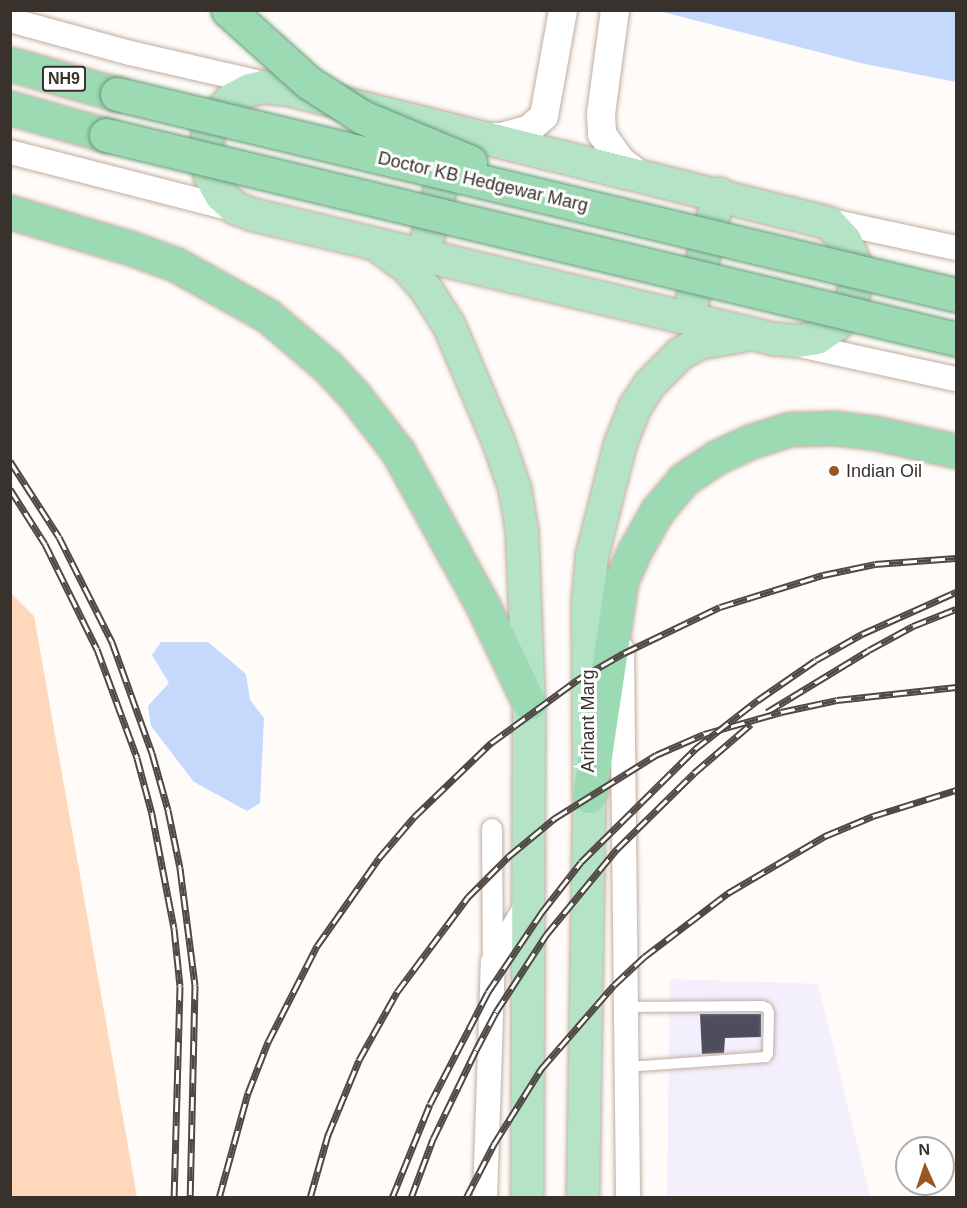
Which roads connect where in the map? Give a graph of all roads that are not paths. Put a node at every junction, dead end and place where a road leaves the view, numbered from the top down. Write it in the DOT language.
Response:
graph roads {
  1 [pos="228,10"];
  2 [pos="563,10"];
  3 [pos="615,10"];
  4 [pos="10,20"];
  5 [pos="10,64"];
  6 [pos="290,90"];
  7 [pos="10,108"];
  8 [pos="468,134"];
  9 [pos="10,152"];
  10 [pos="641,176"];
  11 [pos="719,194"];
  12 [pos="563,201"];
  13 [pos="10,212"];
  14 [pos="254,214"];
  15 [pos="806,215"];
  16 [pos="358,239"];
  17 [pos="957,248"];
  18 [pos="423,255"];
  19 [pos="957,295"];
  20 [pos="688,318"];
  21 [pos="768,338"];
  22 [pos="957,339"];
  23 [pos="957,379"];
  24 [pos="957,451"];
  25 [pos="621,581"];
  26 [pos="529,703"];
  27 [pos="589,796"];
  28 [pos="492,829"];
  29 [pos="528,903"];
  30 [pos="493,962"];
  31 [pos="627,1007"];
  32 [pos="628,1067"];
  33 [pos="485,1197"];
  34 [pos="527,1197"];
  35 [pos="583,1197"];
  36 [pos="628,1197"];
  1 -- 12 [label="highway, bridge"];
  2 -- 8 [label="main road"];
  3 -- 10 [label="main road"];
  4 -- 6 [label="street"];
  5 -- 12 [label="highway, Doctor KB Hedgewar Marg / NH9, bridge"];
  6 -- 8 [label="main road"];
  6 -- 14 [label="main road"];
  7 -- 22 [label="highway, NH9, bridge"];
  8 -- 10 [label="main road"];
  8 -- 18 [label="main road"];
  9 -- 14 [label="street"];
  10 -- 11 [label="main road"];
  11 -- 15 [label="main road"];
  11 -- 20 [label="main road"];
  12 -- 19 [label="highway, Doctor KB Hedgewar Marg, bridge"];
  13 -- 26 [label="highway"];
  14 -- 16 [label="main road"];
  15 -- 17 [label="street"];
  15 -- 21 [label="main road"];
  16 -- 18 [label="main road"];
  16 -- 26 [label="main road"];
  18 -- 20 [label="main road"];
  20 -- 21 [label="main road"];
  21 -- 23 [label="street"];
  21 -- 27 [label="main road, Arihant Marg"];
  24 -- 25 [label="highway"];
  25 -- 27 [label="highway"];
  25 -- 31 [label="street"];
  26 -- 29 [label="main road"];
  27 -- 35 [label="main road, Arihant Marg"];
  28 -- 30 [label="street"];
  29 -- 30 [label="street"];
  29 -- 34 [label="main road"];
  30 -- 33 [label="street"];
  31 -- 32 [label="street"];
  31 -- 32 [label="lane"];
  32 -- 36 [label="street"];
}
